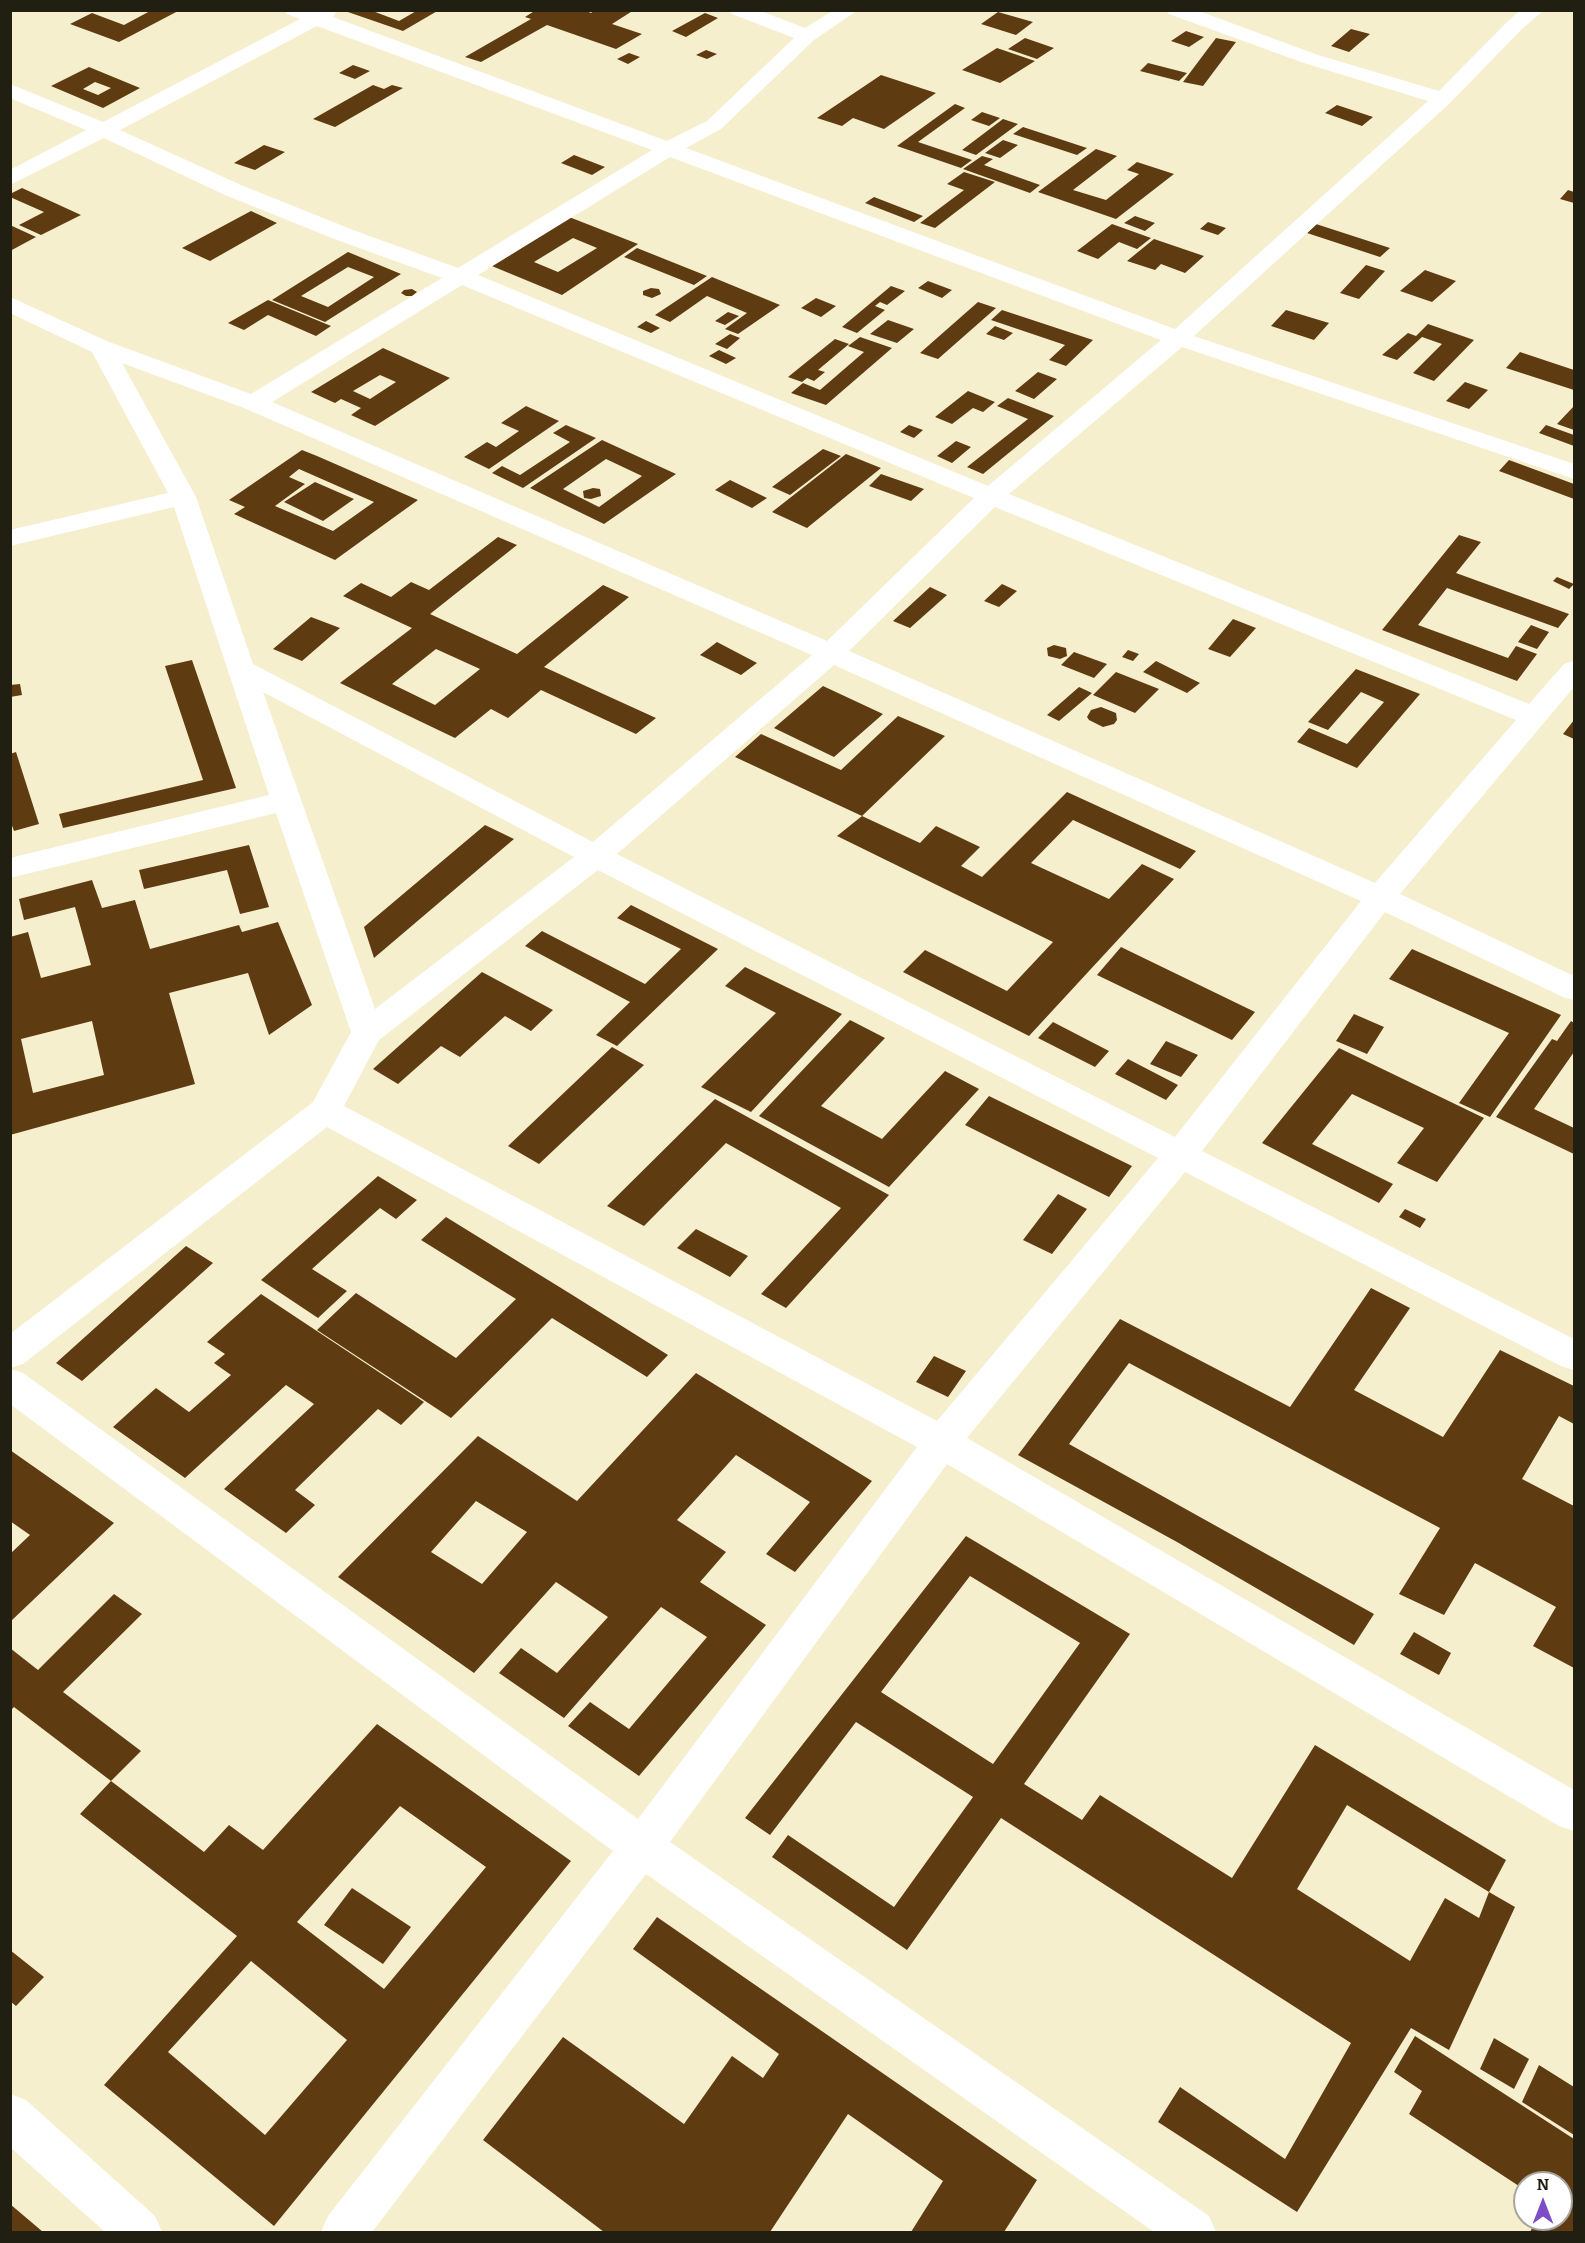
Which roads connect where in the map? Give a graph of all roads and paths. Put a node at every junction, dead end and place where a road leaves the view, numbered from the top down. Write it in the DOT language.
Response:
graph roads {
  1 [pos="294,10"];
  2 [pos="739,10"];
  3 [pos="848,10"];
  4 [pos="1176,10"];
  5 [pos="1534,10"];
  6 [pos="323,15"];
  7 [pos="807,36"];
  8 [pos="10,90"];
  9 [pos="1443,99"];
  10 [pos="103,131"];
  11 [pos="667,150"];
  12 [pos="10,178"];
  13 [pos="459,276"];
  14 [pos="10,304"];
  15 [pos="1178,338"];
  16 [pos="101,347"];
  17 [pos="253,403"];
  18 [pos="1575,472"];
  19 [pos="991,496"];
  20 [pos="183,497"];
  21 [pos="10,538"];
  22 [pos="831,653"];
  23 [pos="241,669"];
  24 [pos="1572,676"];
  25 [pos="1535,717"];
  26 [pos="286,801"];
  27 [pos="596,855"];
  28 [pos="10,868"];
  29 [pos="1380,897"];
  30 [pos="1575,989"];
  31 [pos="367,1032"];
  32 [pos="325,1110"];
  33 [pos="1180,1155"];
  34 [pos="10,1354"];
  35 [pos="1575,1356"];
  36 [pos="10,1384"];
  37 [pos="942,1442"];
  38 [pos="1575,1812"];
  39 [pos="642,1846"];
  40 [pos="10,2116"];
  41 [pos="139,2232"];
  42 [pos="344,2232"];
  43 [pos="1193,2232"];
  1 -- 6 [label="street"];
  2 -- 7 [label="street"];
  3 -- 7 [label="street"];
  4 -- 9 [label="street"];
  5 -- 9 [label="street"];
  6 -- 10 [label="street"];
  6 -- 11 [label="street"];
  7 -- 11 [label="street"];
  8 -- 10 [label="street"];
  9 -- 15 [label="street"];
  10 -- 12 [label="street"];
  10 -- 13 [label="street"];
  11 -- 13 [label="street"];
  11 -- 15 [label="street"];
  13 -- 17 [label="street"];
  13 -- 19 [label="street"];
  14 -- 16 [label="street"];
  15 -- 18 [label="street"];
  15 -- 19 [label="street"];
  16 -- 17 [label="street"];
  16 -- 20 [label="street"];
  17 -- 22 [label="street"];
  19 -- 22 [label="street"];
  19 -- 25 [label="street"];
  20 -- 21 [label="street"];
  20 -- 23 [label="street"];
  22 -- 27 [label="street"];
  22 -- 29 [label="street"];
  23 -- 26 [label="street"];
  23 -- 27 [label="street"];
  24 -- 25 [label="street"];
  25 -- 29 [label="street"];
  26 -- 28 [label="street"];
  26 -- 31 [label="street"];
  27 -- 31 [label="street"];
  27 -- 33 [label="street"];
  29 -- 30 [label="street"];
  29 -- 33 [label="street"];
  31 -- 32 [label="street"];
  32 -- 34 [label="street"];
  32 -- 37 [label="street"];
  33 -- 35 [label="street"];
  33 -- 37 [label="street"];
  36 -- 39 [label="street"];
  37 -- 38 [label="street"];
  37 -- 39 [label="street"];
  39 -- 42 [label="street"];
  39 -- 43 [label="street"];
  40 -- 41 [label="street"];
}
